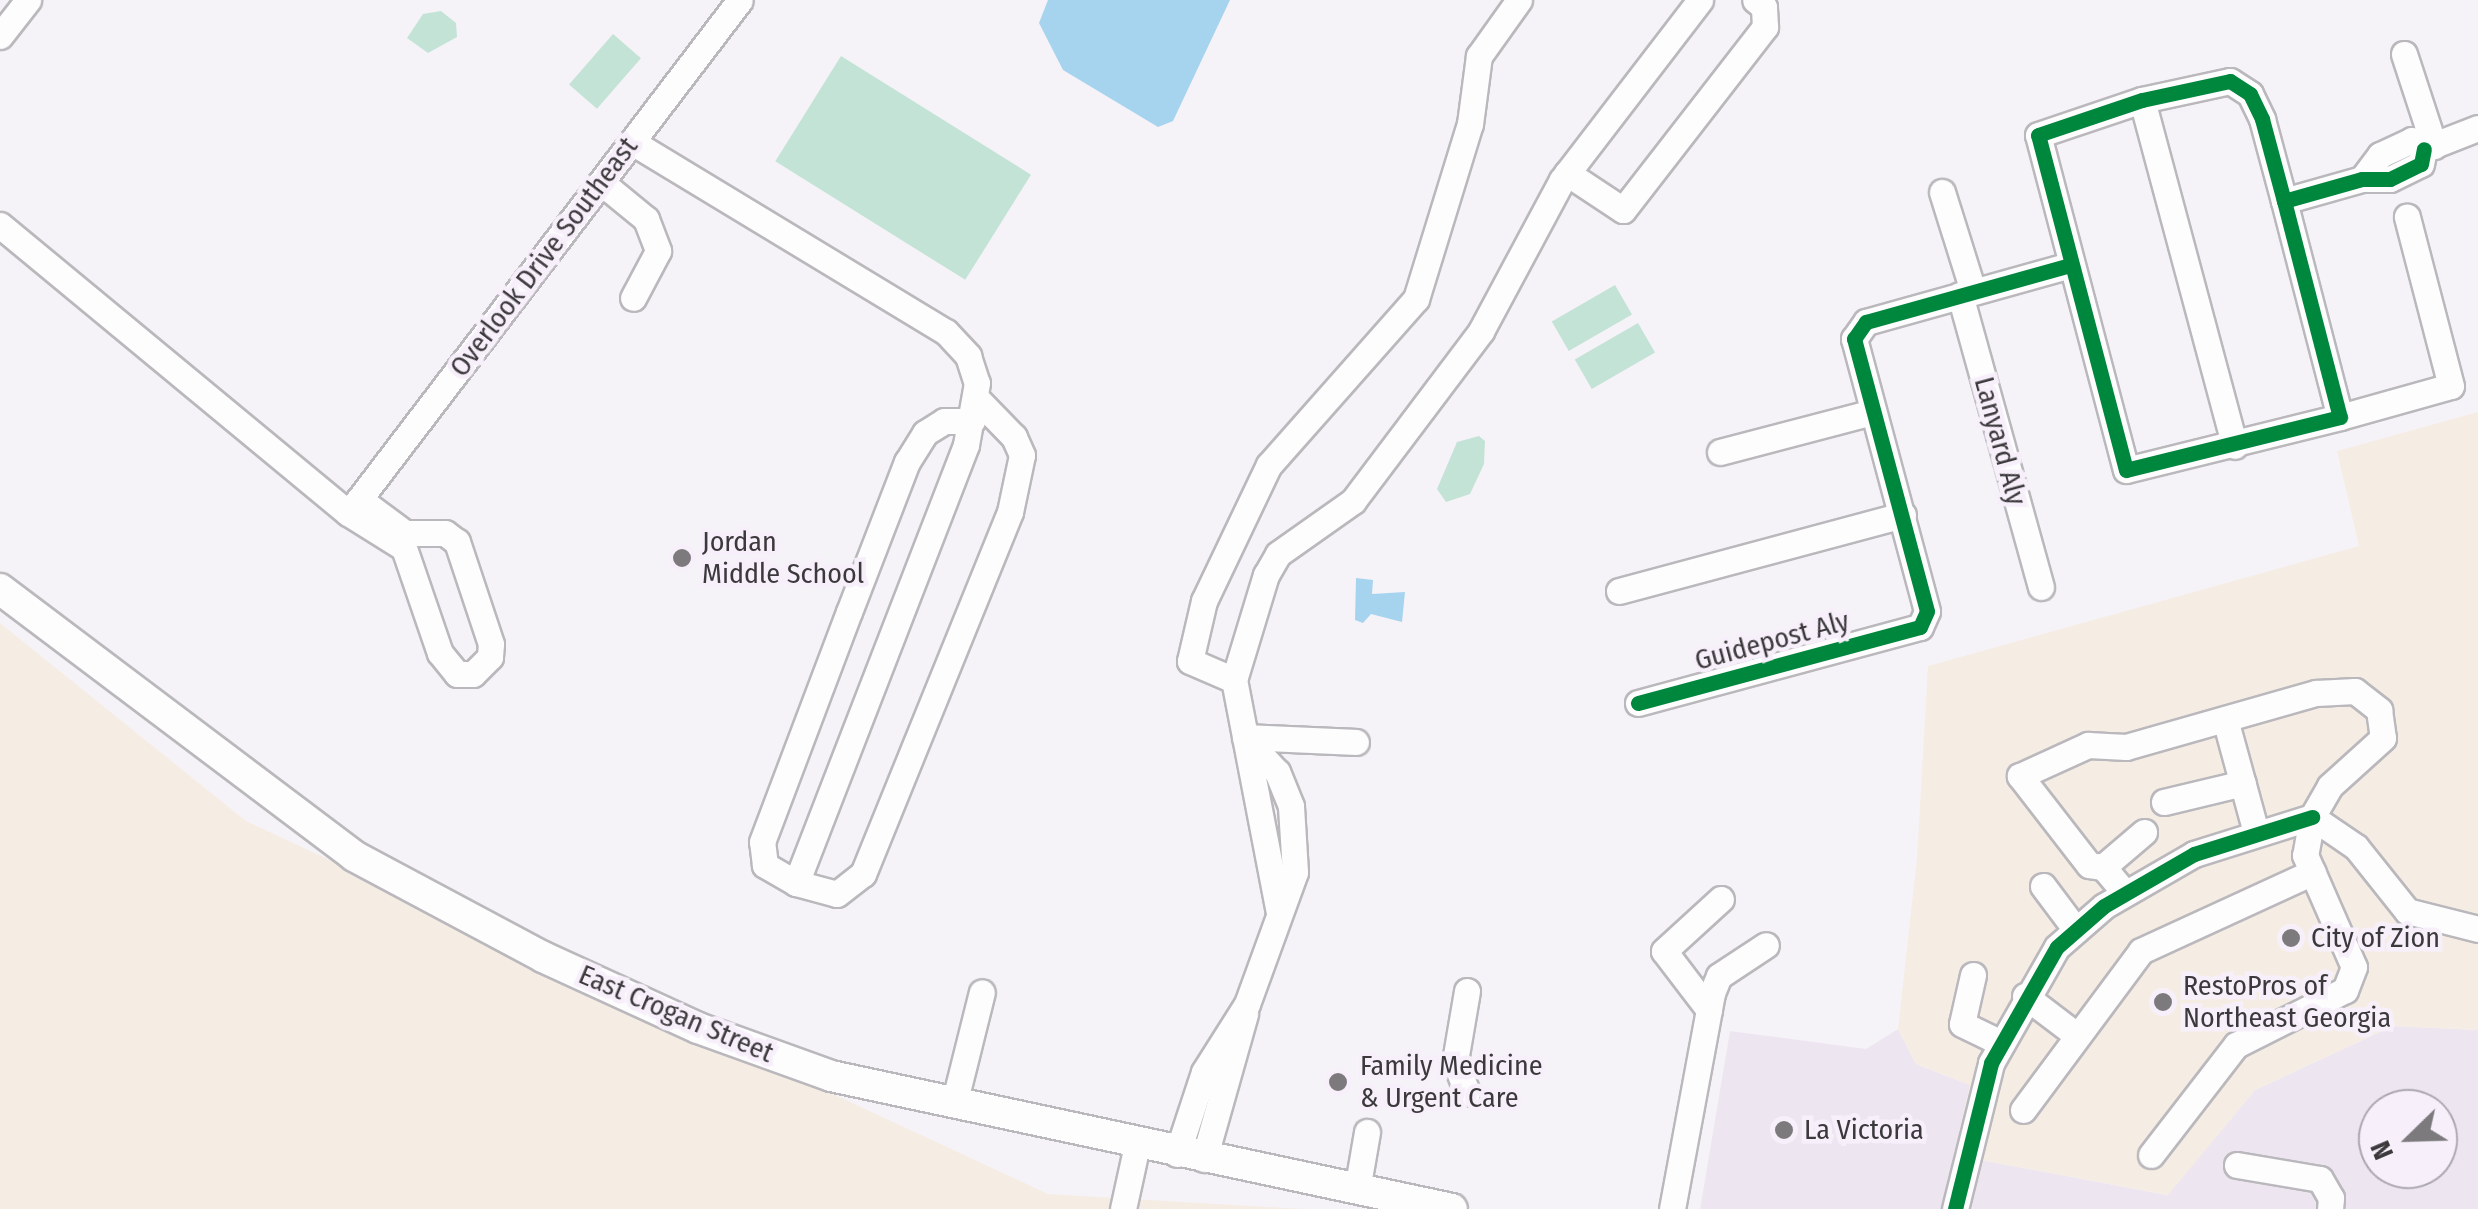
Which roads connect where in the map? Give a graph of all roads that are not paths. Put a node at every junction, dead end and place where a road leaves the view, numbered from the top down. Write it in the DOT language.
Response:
graph roads {
  1 [pos="28,0"];
  2 [pos="740,0"];
  3 [pos="1519,0"];
  4 [pos="1700,0"];
  5 [pos="1756,0"];
  6 [pos="0,36"];
  7 [pos="2404,54"];
  8 [pos="2142,100"];
  9 [pos="2478,128"];
  10 [pos="632,142"];
  11 [pos="2429,147"];
  12 [pos="1567,173"];
  13 [pos="602,183"];
  14 [pos="1942,192"];
  15 [pos="2284,201"];
  16 [pos="2407,217"];
  17 [pos="0,225"];
  18 [pos="2070,265"];
  19 [pos="1966,293"];
  20 [pos="633,298"];
  21 [pos="974,410"];
  22 [pos="1874,412"];
  23 [pos="2340,417"];
  24 [pos="2236,446"];
  25 [pos="1720,452"];
  26 [pos="354,506"];
  27 [pos="1903,515"];
  28 [pos="2040,587"];
  29 [pos="0,589"];
  30 [pos="1619,592"];
  31 [pos="1234,680"];
  32 [pos="1638,703"];
  33 [pos="2225,719"];
  34 [pos="1245,737"];
  35 [pos="1356,742"];
  36 [pos="2244,783"];
  37 [pos="2164,802"];
  38 [pos="2312,817"];
  39 [pos="1293,821"];
  40 [pos="1266,828"];
  41 [pos="2144,832"];
  42 [pos="2256,832"];
  43 [pos="2103,867"];
  44 [pos="2313,872"];
  45 [pos="796,883"];
  46 [pos="2043,886"];
  47 [pos="2125,893"];
  48 [pos="1721,899"];
  49 [pos="1278,913"];
  50 [pos="2478,929"];
  51 [pos="2076,930"];
  52 [pos="1766,946"];
  53 [pos="1973,975"];
  54 [pos="1467,991"];
  55 [pos="982,992"];
  56 [pos="2025,996"];
  57 [pos="1709,1010"];
  58 [pos="2075,1034"];
  59 [pos="2002,1043"];
  60 [pos="1467,1093"];
  61 [pos="954,1104"];
  62 [pos="2022,1110"];
  63 [pos="1367,1132"];
  64 [pos="1137,1146"];
  65 [pos="2151,1154"];
  66 [pos="1191,1157"];
  67 [pos="2237,1165"];
  68 [pos="1357,1190"];
  69 [pos="1445,1208"];
  70 [pos="1124,1209"];
  71 [pos="1672,1209"];
  72 [pos="1954,1209"];
  73 [pos="2330,1209"];
  1 -- 6 [label="street"];
  2 -- 10 [label="street, Overlook Drive Southeast"];
  3 -- 31 [label="street"];
  4 -- 12 [label="street"];
  5 -- 12 [label="street"];
  7 -- 11 [label="street"];
  8 -- 15 [label="street"];
  8 -- 18 [label="street"];
  8 -- 24 [label="street"];
  9 -- 11 [label="street"];
  10 -- 13 [label="street, Overlook Drive Southeast"];
  10 -- 21 [label="street"];
  11 -- 15 [label="street"];
  12 -- 31 [label="street"];
  13 -- 20 [label="street"];
  13 -- 26 [label="street, Overlook Drive Southeast"];
  14 -- 19 [label="street, Lanyard Aly"];
  15 -- 23 [label="street"];
  16 -- 23 [label="street"];
  17 -- 26 [label="street"];
  18 -- 19 [label="street"];
  18 -- 24 [label="street"];
  19 -- 22 [label="street"];
  19 -- 28 [label="street, Lanyard Aly"];
  21 -- 45 [label="street"];
  21 -- 45 [label="street"];
  21 -- 45 [label="street"];
  22 -- 25 [label="street"];
  22 -- 27 [label="street"];
  23 -- 24 [label="street"];
  26 -- 26 [label="street"];
  27 -- 30 [label="street"];
  27 -- 32 [label="street, Guidepost Aly"];
  29 -- 61 [label="main road, East Crogan Street"];
  31 -- 34 [label="street"];
  33 -- 36 [label="street"];
  33 -- 38 [label="street"];
  33 -- 43 [label="street"];
  34 -- 35 [label="street"];
  34 -- 39 [label="street"];
  34 -- 40 [label="street"];
  36 -- 37 [label="street"];
  36 -- 42 [label="street"];
  38 -- 42 [label="street"];
  38 -- 44 [label="street"];
  38 -- 50 [label="street"];
  39 -- 40 [label="street"];
  39 -- 49 [label="street"];
  40 -- 49 [label="street"];
  41 -- 43 [label="street"];
  42 -- 47 [label="street"];
  43 -- 47 [label="street"];
  44 -- 58 [label="street"];
  44 -- 65 [label="street"];
  46 -- 51 [label="street"];
  47 -- 51 [label="street"];
  48 -- 57 [label="street"];
  49 -- 66 [label="street"];
  51 -- 56 [label="street"];
  52 -- 57 [label="street"];
  53 -- 59 [label="street"];
  54 -- 60 [label="street"];
  55 -- 61 [label="street"];
  56 -- 58 [label="street"];
  56 -- 59 [label="street"];
  57 -- 71 [label="street"];
  58 -- 62 [label="street"];
  59 -- 72 [label="street"];
  61 -- 64 [label="main road, East Crogan Street"];
  63 -- 68 [label="street"];
  64 -- 66 [label="main road, East Crogan Street"];
  64 -- 70 [label="street"];
  66 -- 68 [label="main road, East Crogan Street"];
  67 -- 73 [label="street"];
  68 -- 69 [label="main road, East Crogan Street"];
}
